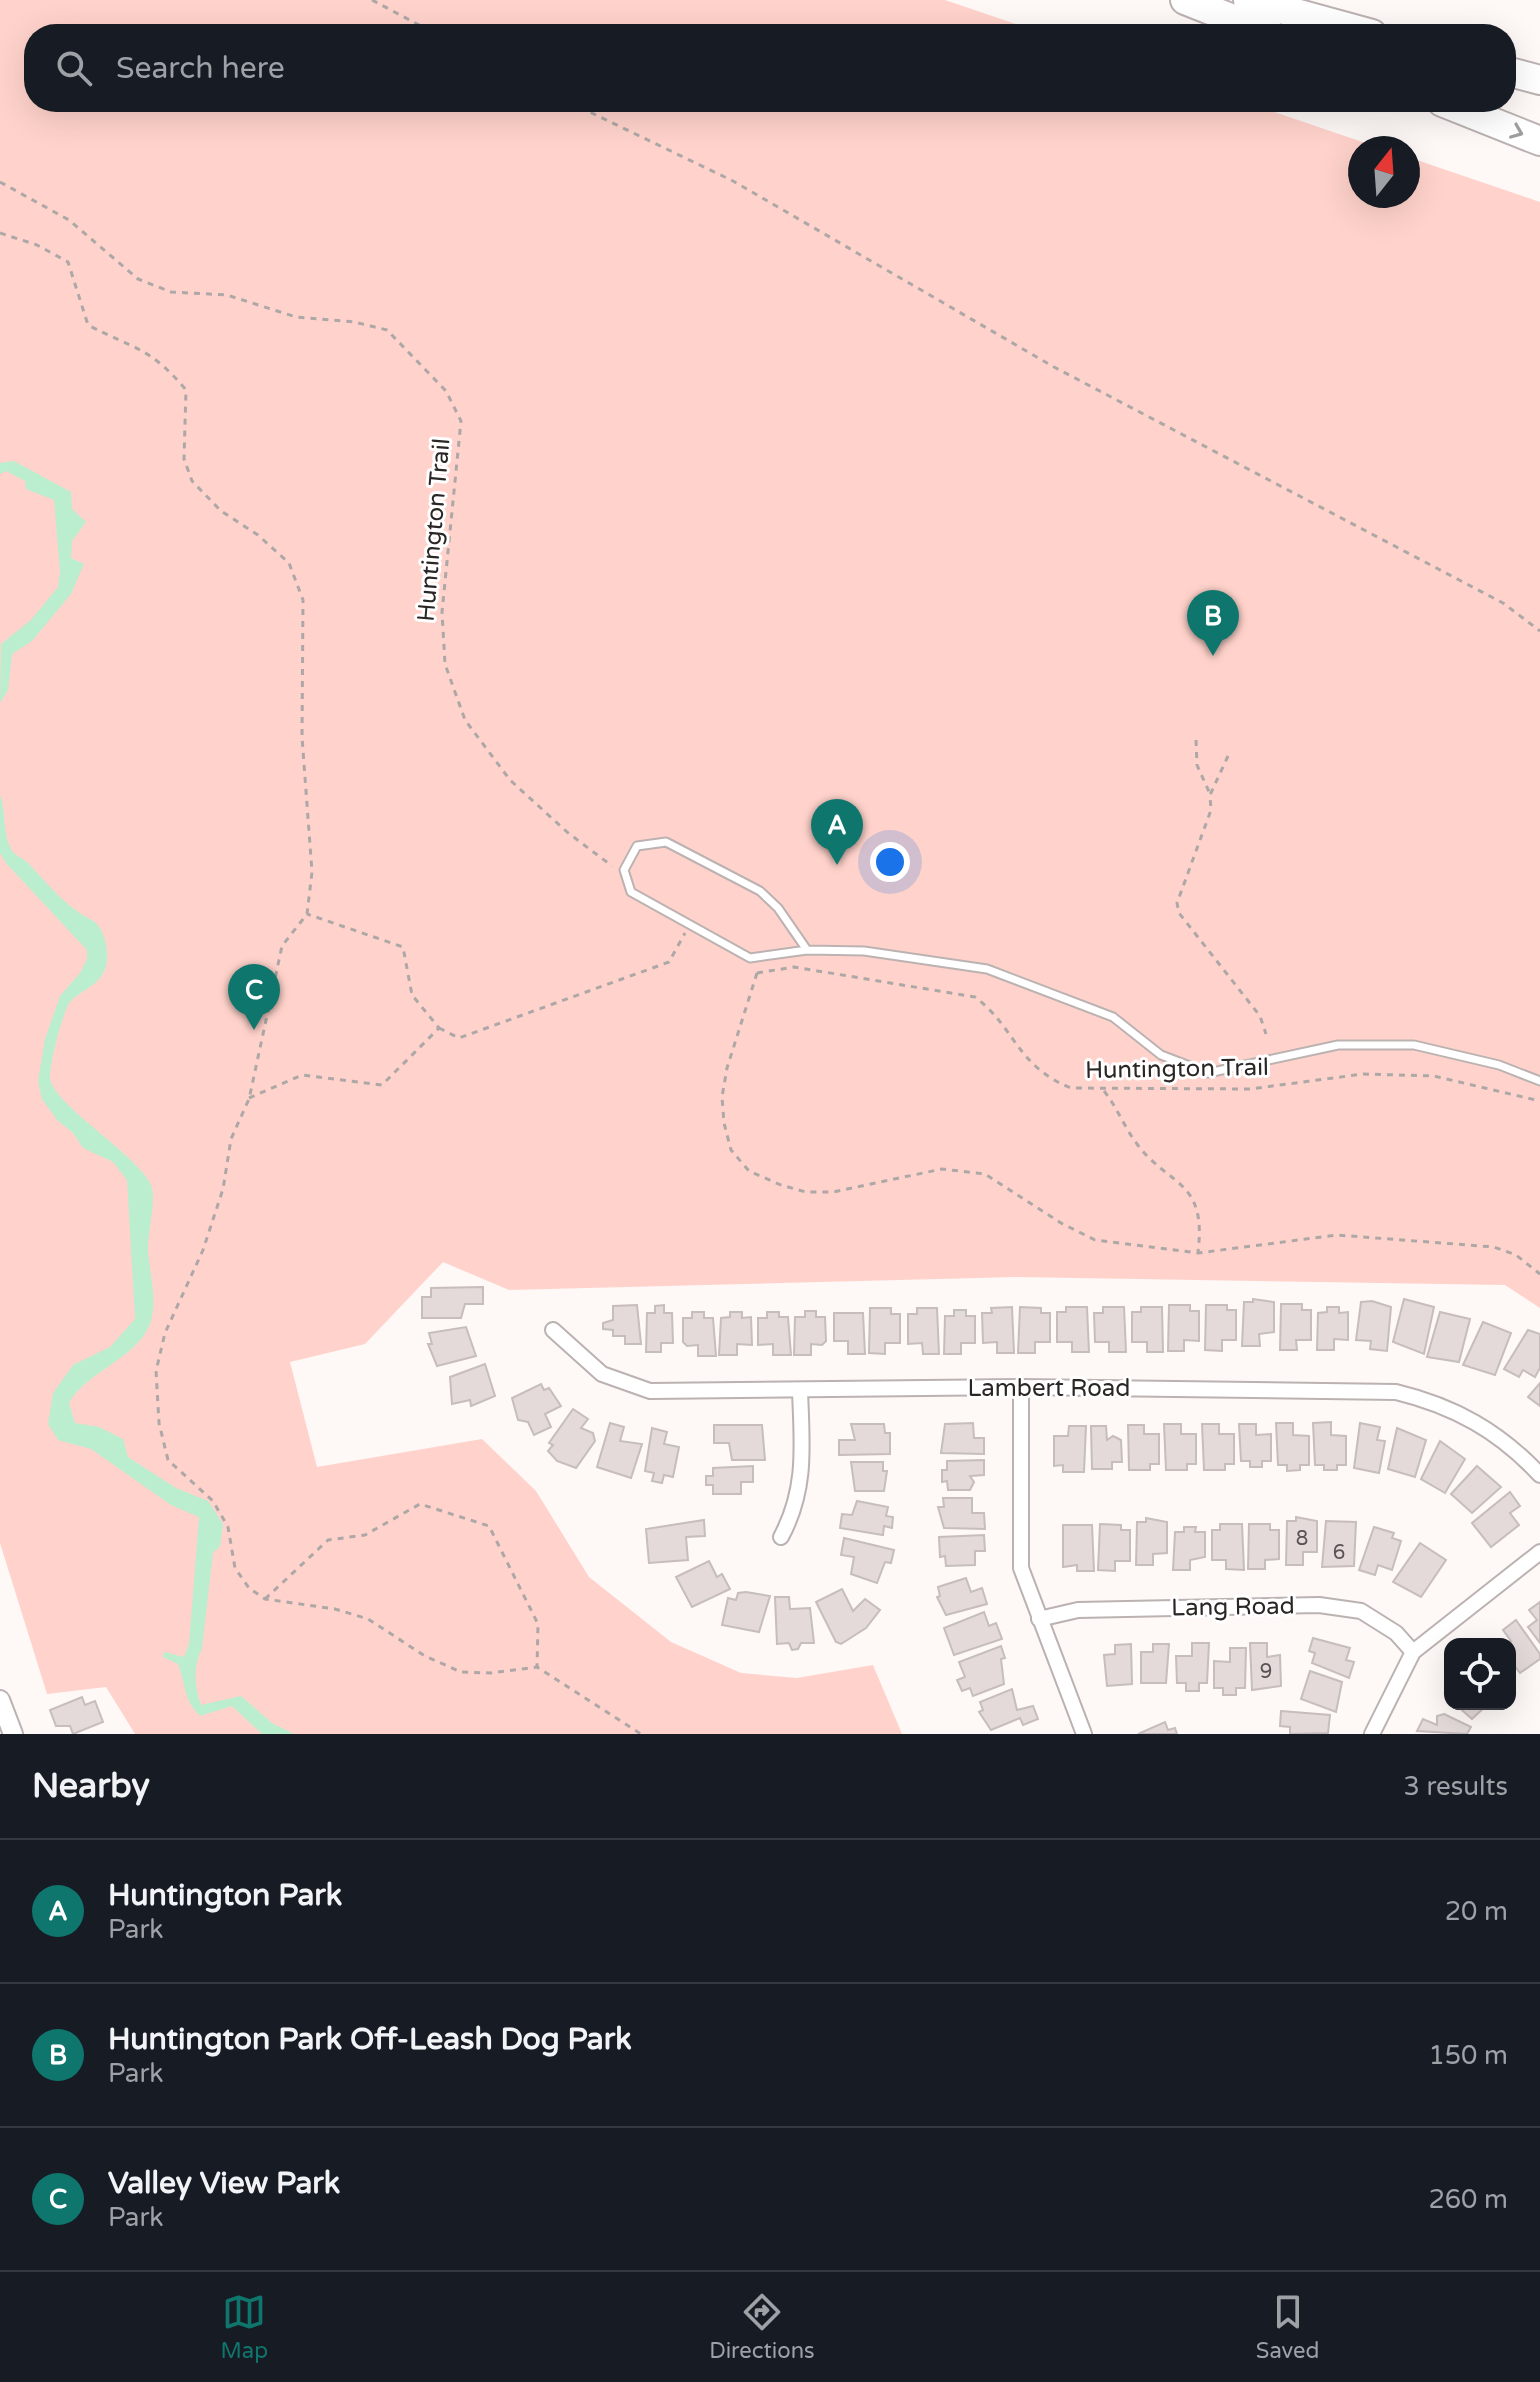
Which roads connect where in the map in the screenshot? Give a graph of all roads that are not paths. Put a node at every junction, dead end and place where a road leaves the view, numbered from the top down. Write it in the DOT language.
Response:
graph roads {
  1 [pos="1185,0"];
  2 [pos="1248,0"];
  3 [pos="1246,24"];
  4 [pos="1336,24"];
  5 [pos="1516,74"];
  6 [pos="1540,80"];
  7 [pos="1467,112"];
  8 [pos="1540,141"];
  9 [pos="807,950"];
  10 [pos="1540,1081"];
  11 [pos="553,1330"];
  12 [pos="1021,1387"];
  13 [pos="800,1391"];
  14 [pos="1540,1475"];
  15 [pos="781,1537"];
  16 [pos="1540,1552"];
  17 [pos="1039,1619"];
  18 [pos="1413,1652"];
  19 [pos="0,1701"];
  20 [pos="13,1734"];
  21 [pos="1084,1734"];
  22 [pos="1372,1734"];
  1 -- 3 [label="highway"];
  2 -- 4 [label="highway"];
  5 -- 6 [label="highway"];
  7 -- 8 [label="highway, one-way"];
  9 -- 9 [label="lane"];
  9 -- 10 [label="lane"];
  11 -- 13 [label="street, Lambert Road"];
  12 -- 13 [label="street, Lambert Road"];
  12 -- 14 [label="street, Lambert Road"];
  12 -- 17 [label="street"];
  13 -- 15 [label="street"];
  16 -- 18 [label="street"];
  17 -- 18 [label="street, Lang Road"];
  17 -- 21 [label="street"];
  18 -- 22 [label="street"];
  19 -- 20 [label="street"];
}
